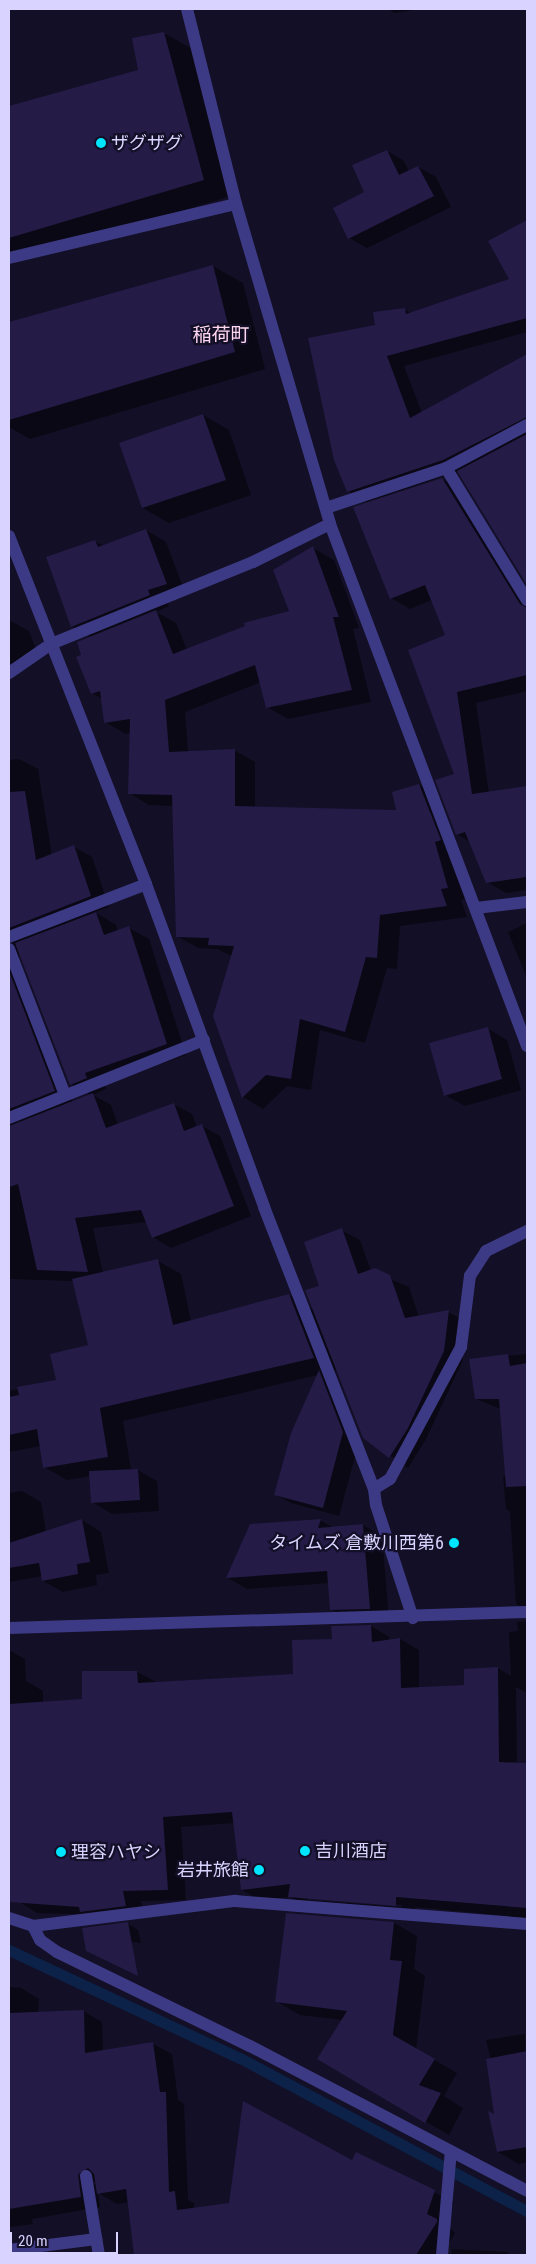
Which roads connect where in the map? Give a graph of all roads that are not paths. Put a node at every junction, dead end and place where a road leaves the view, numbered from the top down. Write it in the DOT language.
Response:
graph roads {
  1 [pos="187,9"];
  2 [pos="236,204"];
  3 [pos="9,258"];
  4 [pos="527,425"];
  5 [pos="446,468"];
  6 [pos="326,508"];
  7 [pos="330,524"];
  8 [pos="9,536"];
  9 [pos="527,600"];
  10 [pos="51,644"];
  11 [pos="9,672"];
  12 [pos="146,884"];
  13 [pos="527,902"];
  14 [pos="476,908"];
  15 [pos="9,937"];
  16 [pos="9,949"];
  17 [pos="204,1040"];
  18 [pos="527,1046"];
  19 [pos="65,1095"];
  20 [pos="9,1118"];
  21 [pos="527,1231"];
  22 [pos="374,1489"];
  23 [pos="527,1612"];
  24 [pos="413,1618"];
  25 [pos="9,1628"];
  26 [pos="9,1918"];
  27 [pos="527,1924"];
  28 [pos="33,1926"];
  29 [pos="451,2156"];
  30 [pos="86,2176"];
  31 [pos="527,2191"];
  32 [pos="96,2239"];
  33 [pos="9,2250"];
  34 [pos="99,2255"];
  35 [pos="442,2255"];
  1 -- 2 [label="street"];
  2 -- 3 [label="street"];
  2 -- 6 [label="street"];
  4 -- 5 [label="street"];
  5 -- 6 [label="street"];
  5 -- 9 [label="street"];
  6 -- 7 [label="street"];
  7 -- 10 [label="street"];
  7 -- 14 [label="street"];
  8 -- 10 [label="street"];
  10 -- 11 [label="street"];
  10 -- 12 [label="street"];
  12 -- 15 [label="street"];
  12 -- 17 [label="street"];
  13 -- 14 [label="street"];
  14 -- 18 [label="street"];
  16 -- 19 [label="street"];
  17 -- 19 [label="street"];
  17 -- 22 [label="street"];
  19 -- 20 [label="street"];
  21 -- 22 [label="street"];
  22 -- 24 [label="street"];
  23 -- 24 [label="street"];
  24 -- 25 [label="street"];
  26 -- 28 [label="street"];
  27 -- 28 [label="street"];
  28 -- 29 [label="street"];
  29 -- 31 [label="street"];
  29 -- 35 [label="street"];
  30 -- 32 [label="street"];
  32 -- 33 [label="street"];
  32 -- 34 [label="street"];
}
